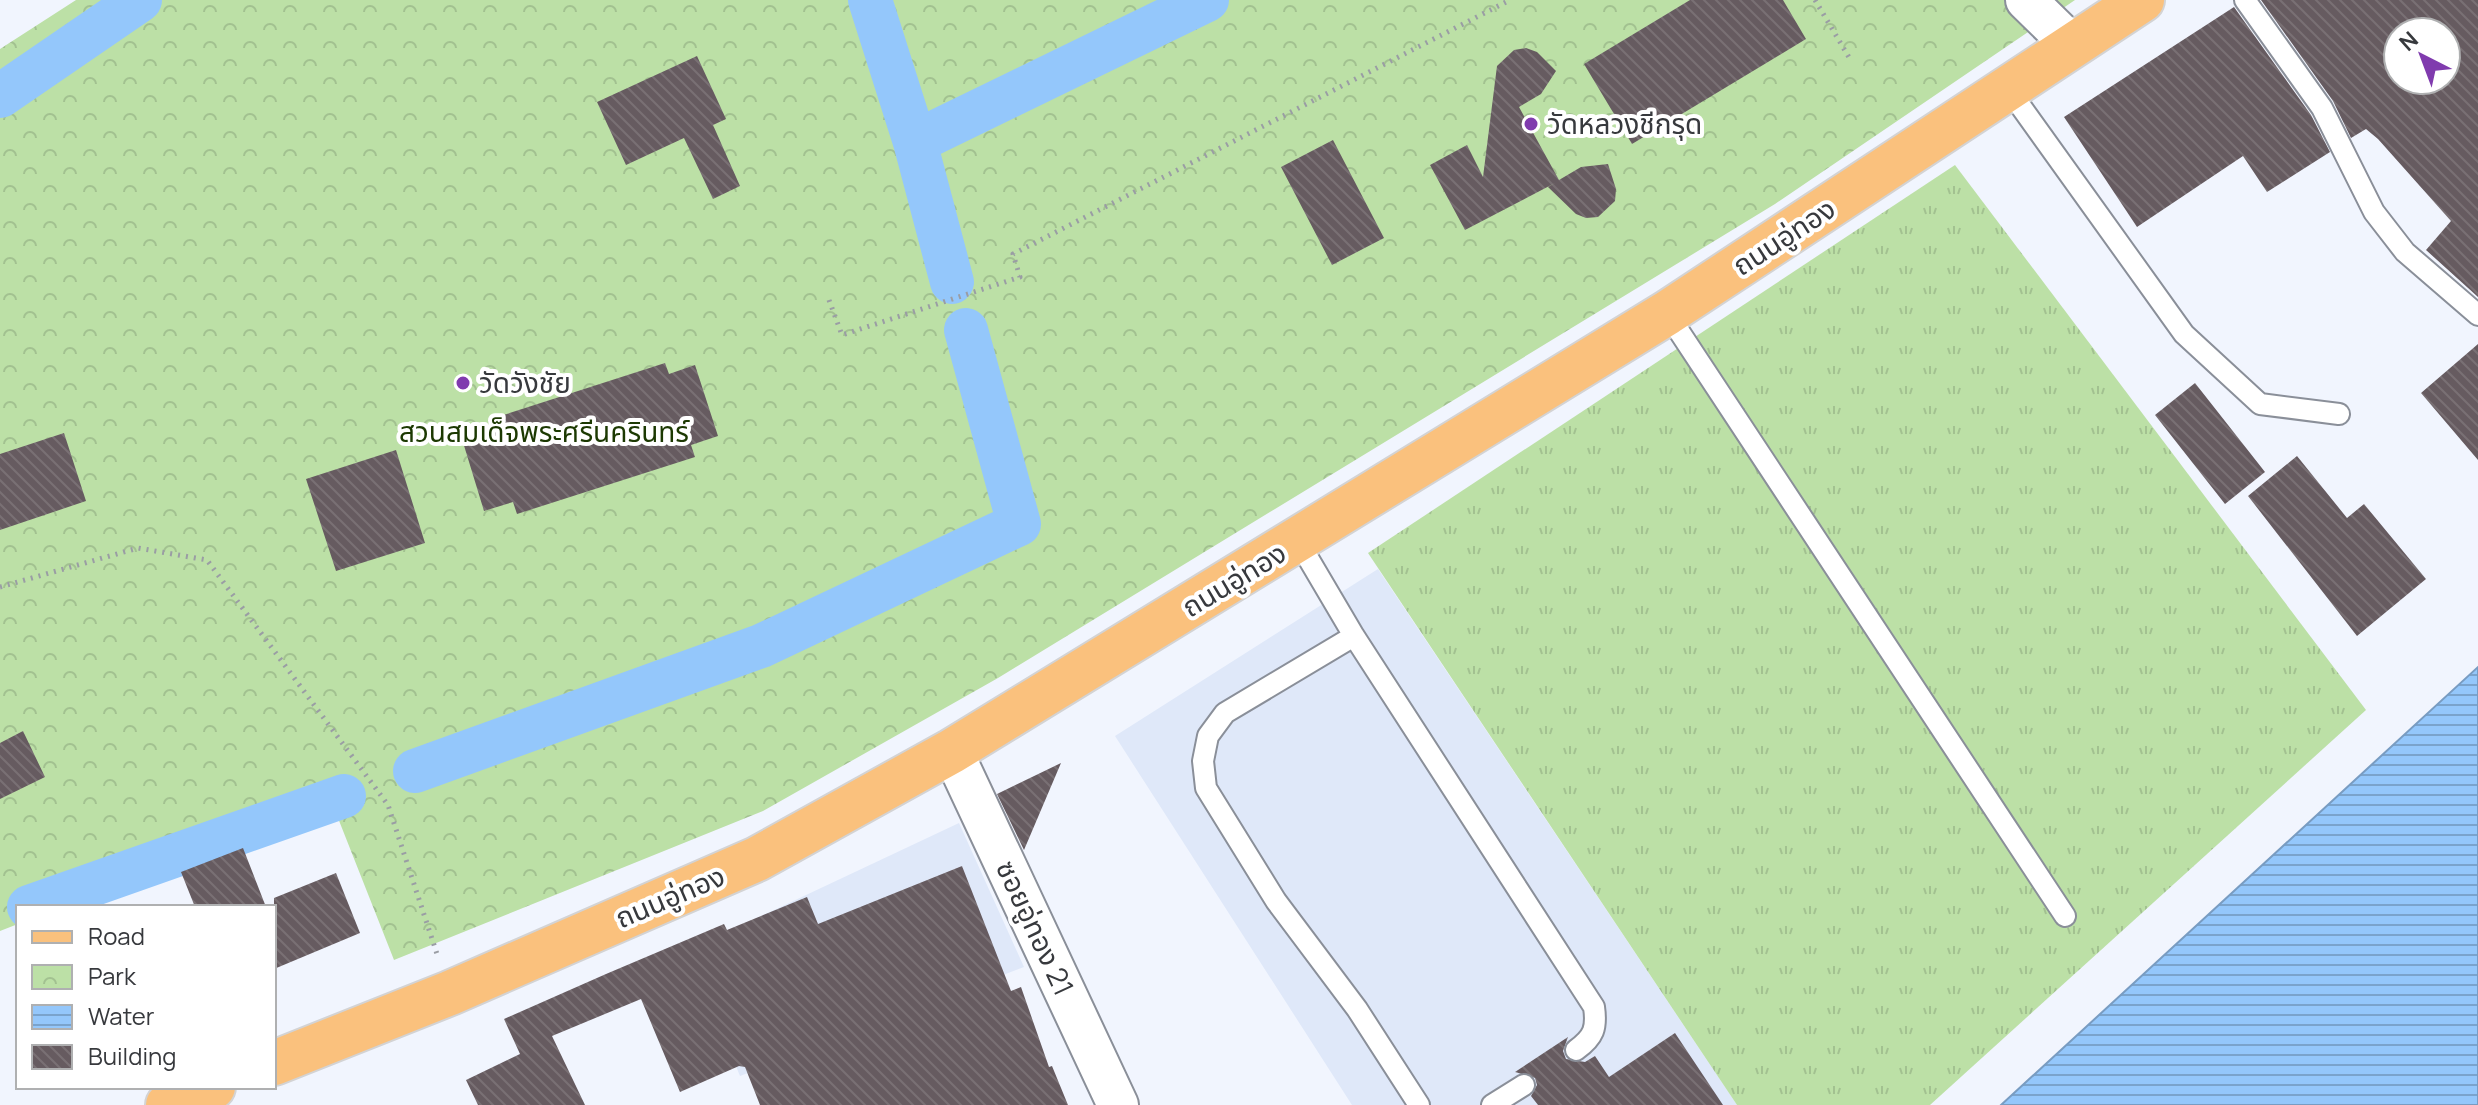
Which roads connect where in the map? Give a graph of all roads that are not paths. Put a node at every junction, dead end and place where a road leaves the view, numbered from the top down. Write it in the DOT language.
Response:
graph roads {
  1 [pos="2026,0"];
  2 [pos="2142,0"];
  3 [pos="2245,0"];
  4 [pos="2073,46"];
  5 [pos="2009,90"];
  6 [pos="1667,313"];
  7 [pos="2478,315"];
  8 [pos="2339,414"];
  9 [pos="1298,541"];
  10 [pos="1354,636"];
  11 [pos="952,751"];
  12 [pos="2065,916"];
  13 [pos="1576,1050"];
  14 [pos="276,1062"];
  15 [pos="1524,1085"];
  16 [pos="208,1089"];
  17 [pos="168,1105"];
  18 [pos="1118,1105"];
  19 [pos="1419,1105"];
  20 [pos="1492,1105"];
  1 -- 4 [label="street"];
  2 -- 4 [label="main road, ถนนอู่ทอง"];
  3 -- 7 [label="lane"];
  4 -- 5 [label="main road, ถนนอู่ทอง"];
  5 -- 6 [label="main road, ถนนอู่ทอง"];
  5 -- 8 [label="lane"];
  6 -- 9 [label="main road, ถนนอู่ทอง"];
  6 -- 12 [label="lane"];
  9 -- 10 [label="lane"];
  9 -- 11 [label="main road, ถนนอู่ทอง"];
  10 -- 13 [label="lane"];
  10 -- 19 [label="lane"];
  11 -- 14 [label="main road, ถนนอู่ทอง"];
  11 -- 18 [label="street, ซอยอู่ทอง 21"];
  15 -- 20 [label="lane"];
  16 -- 17 [label="main road"];
}
